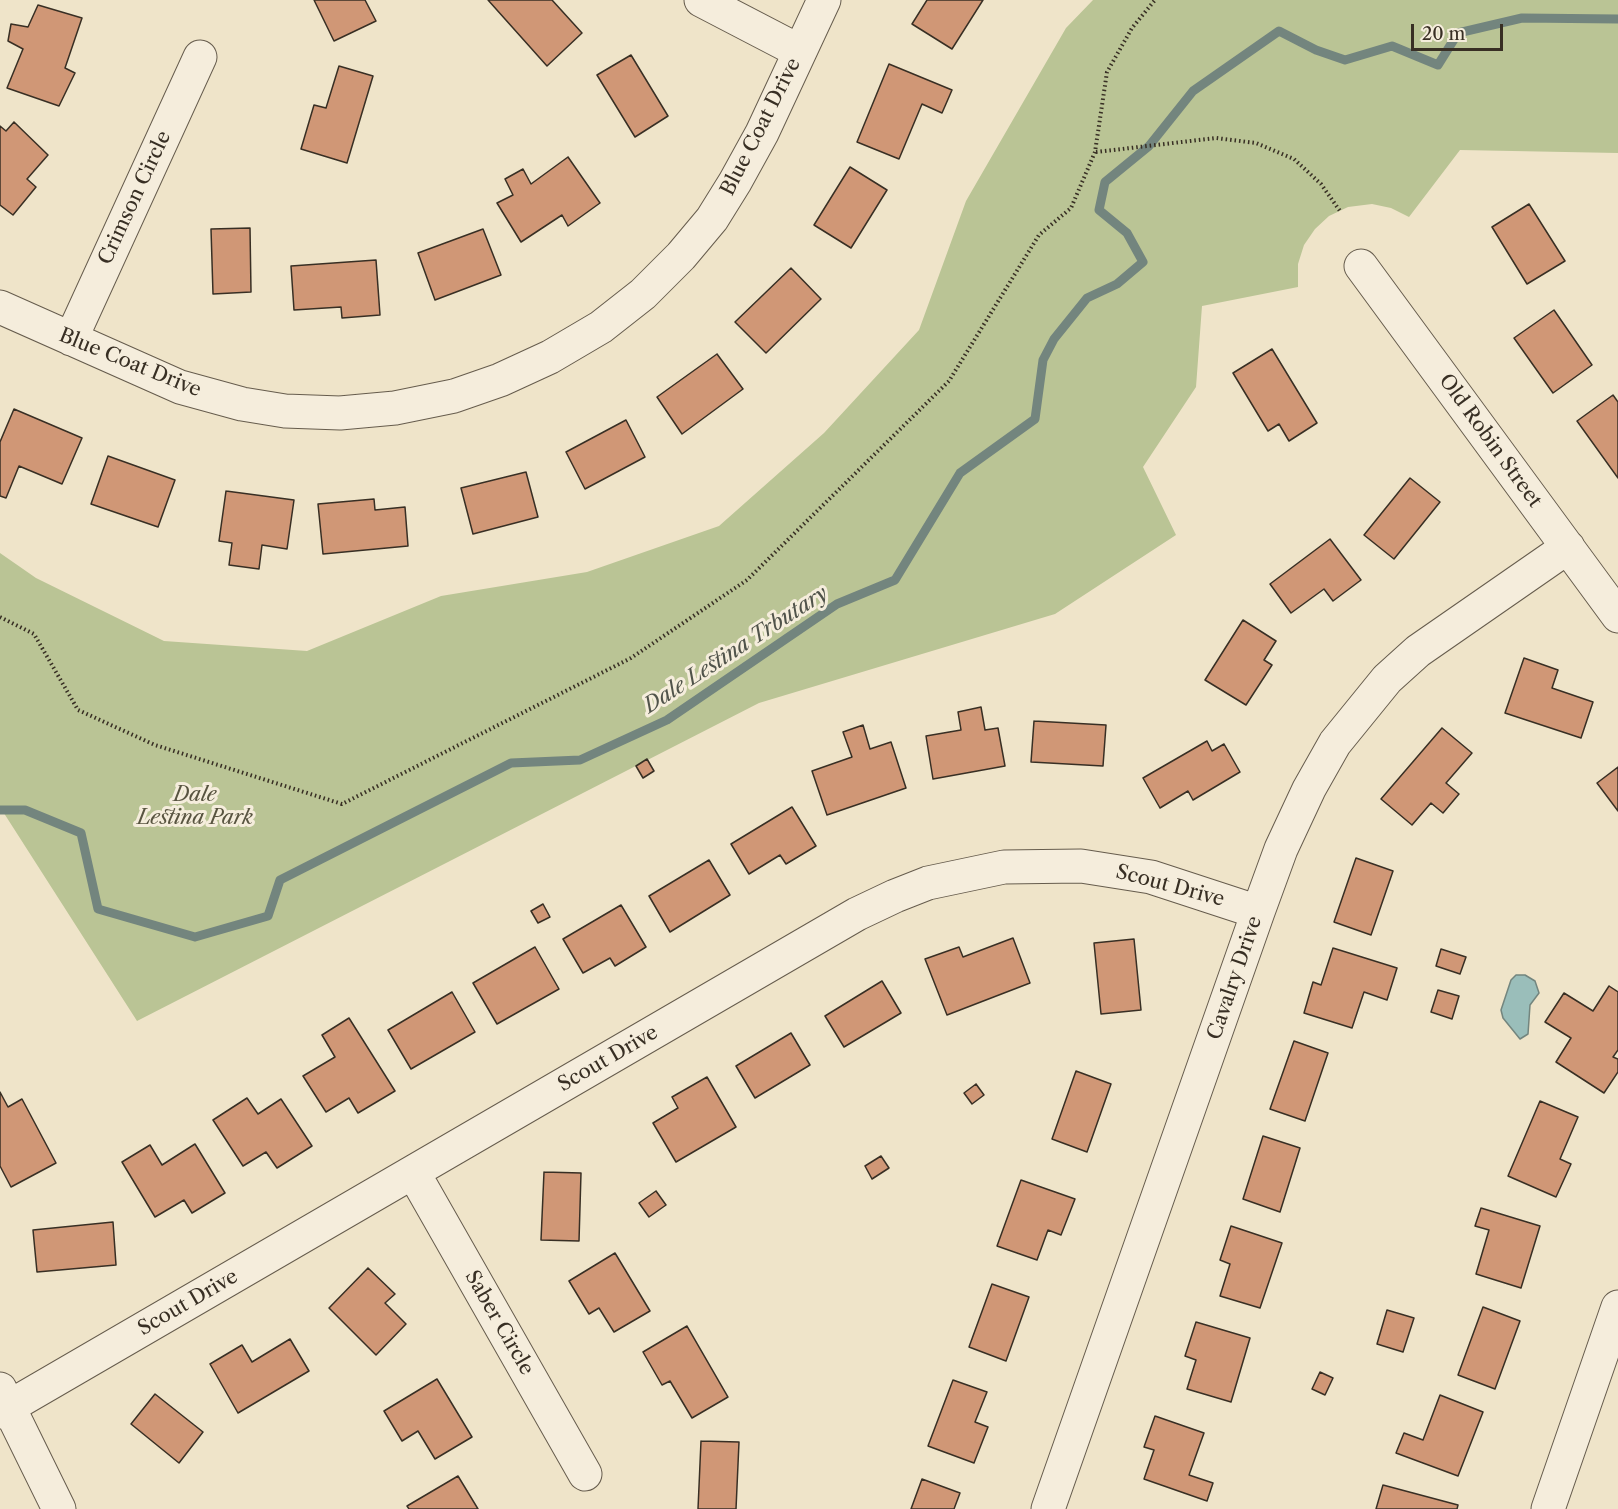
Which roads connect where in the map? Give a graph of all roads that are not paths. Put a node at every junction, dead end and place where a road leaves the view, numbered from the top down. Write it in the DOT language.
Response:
graph roads {
  1 [pos="701,0"];
  2 [pos="824,0"];
  3 [pos="800,51"];
  4 [pos="200,57"];
  5 [pos="1361,266"];
  6 [pos="0,308"];
  7 [pos="71,339"];
  8 [pos="1568,547"];
  9 [pos="1618,616"];
  10 [pos="1258,912"];
  11 [pos="413,1172"];
  12 [pos="1618,1307"];
  13 [pos="3,1403"];
  14 [pos="585,1474"];
  15 [pos="59,1509"];
  16 [pos="1048,1509"];
  17 [pos="1548,1509"];
  1 -- 3 [label="street"];
  2 -- 3 [label="street, Blue Coat Drive"];
  3 -- 7 [label="street, Blue Coat Drive"];
  4 -- 7 [label="street, Crimson Circle"];
  5 -- 8 [label="street, Old Robin Street"];
  6 -- 7 [label="street, Blue Coat Drive"];
  8 -- 9 [label="street, Old Robin Street"];
  8 -- 10 [label="street, Cavalry Drive"];
  10 -- 11 [label="street, Scout Drive"];
  10 -- 16 [label="street, Cavalry Drive"];
  11 -- 13 [label="street, Scout Drive"];
  11 -- 14 [label="street, Saber Circle"];
  12 -- 17 [label="street"];
  13 -- 15 [label="street"];
}
